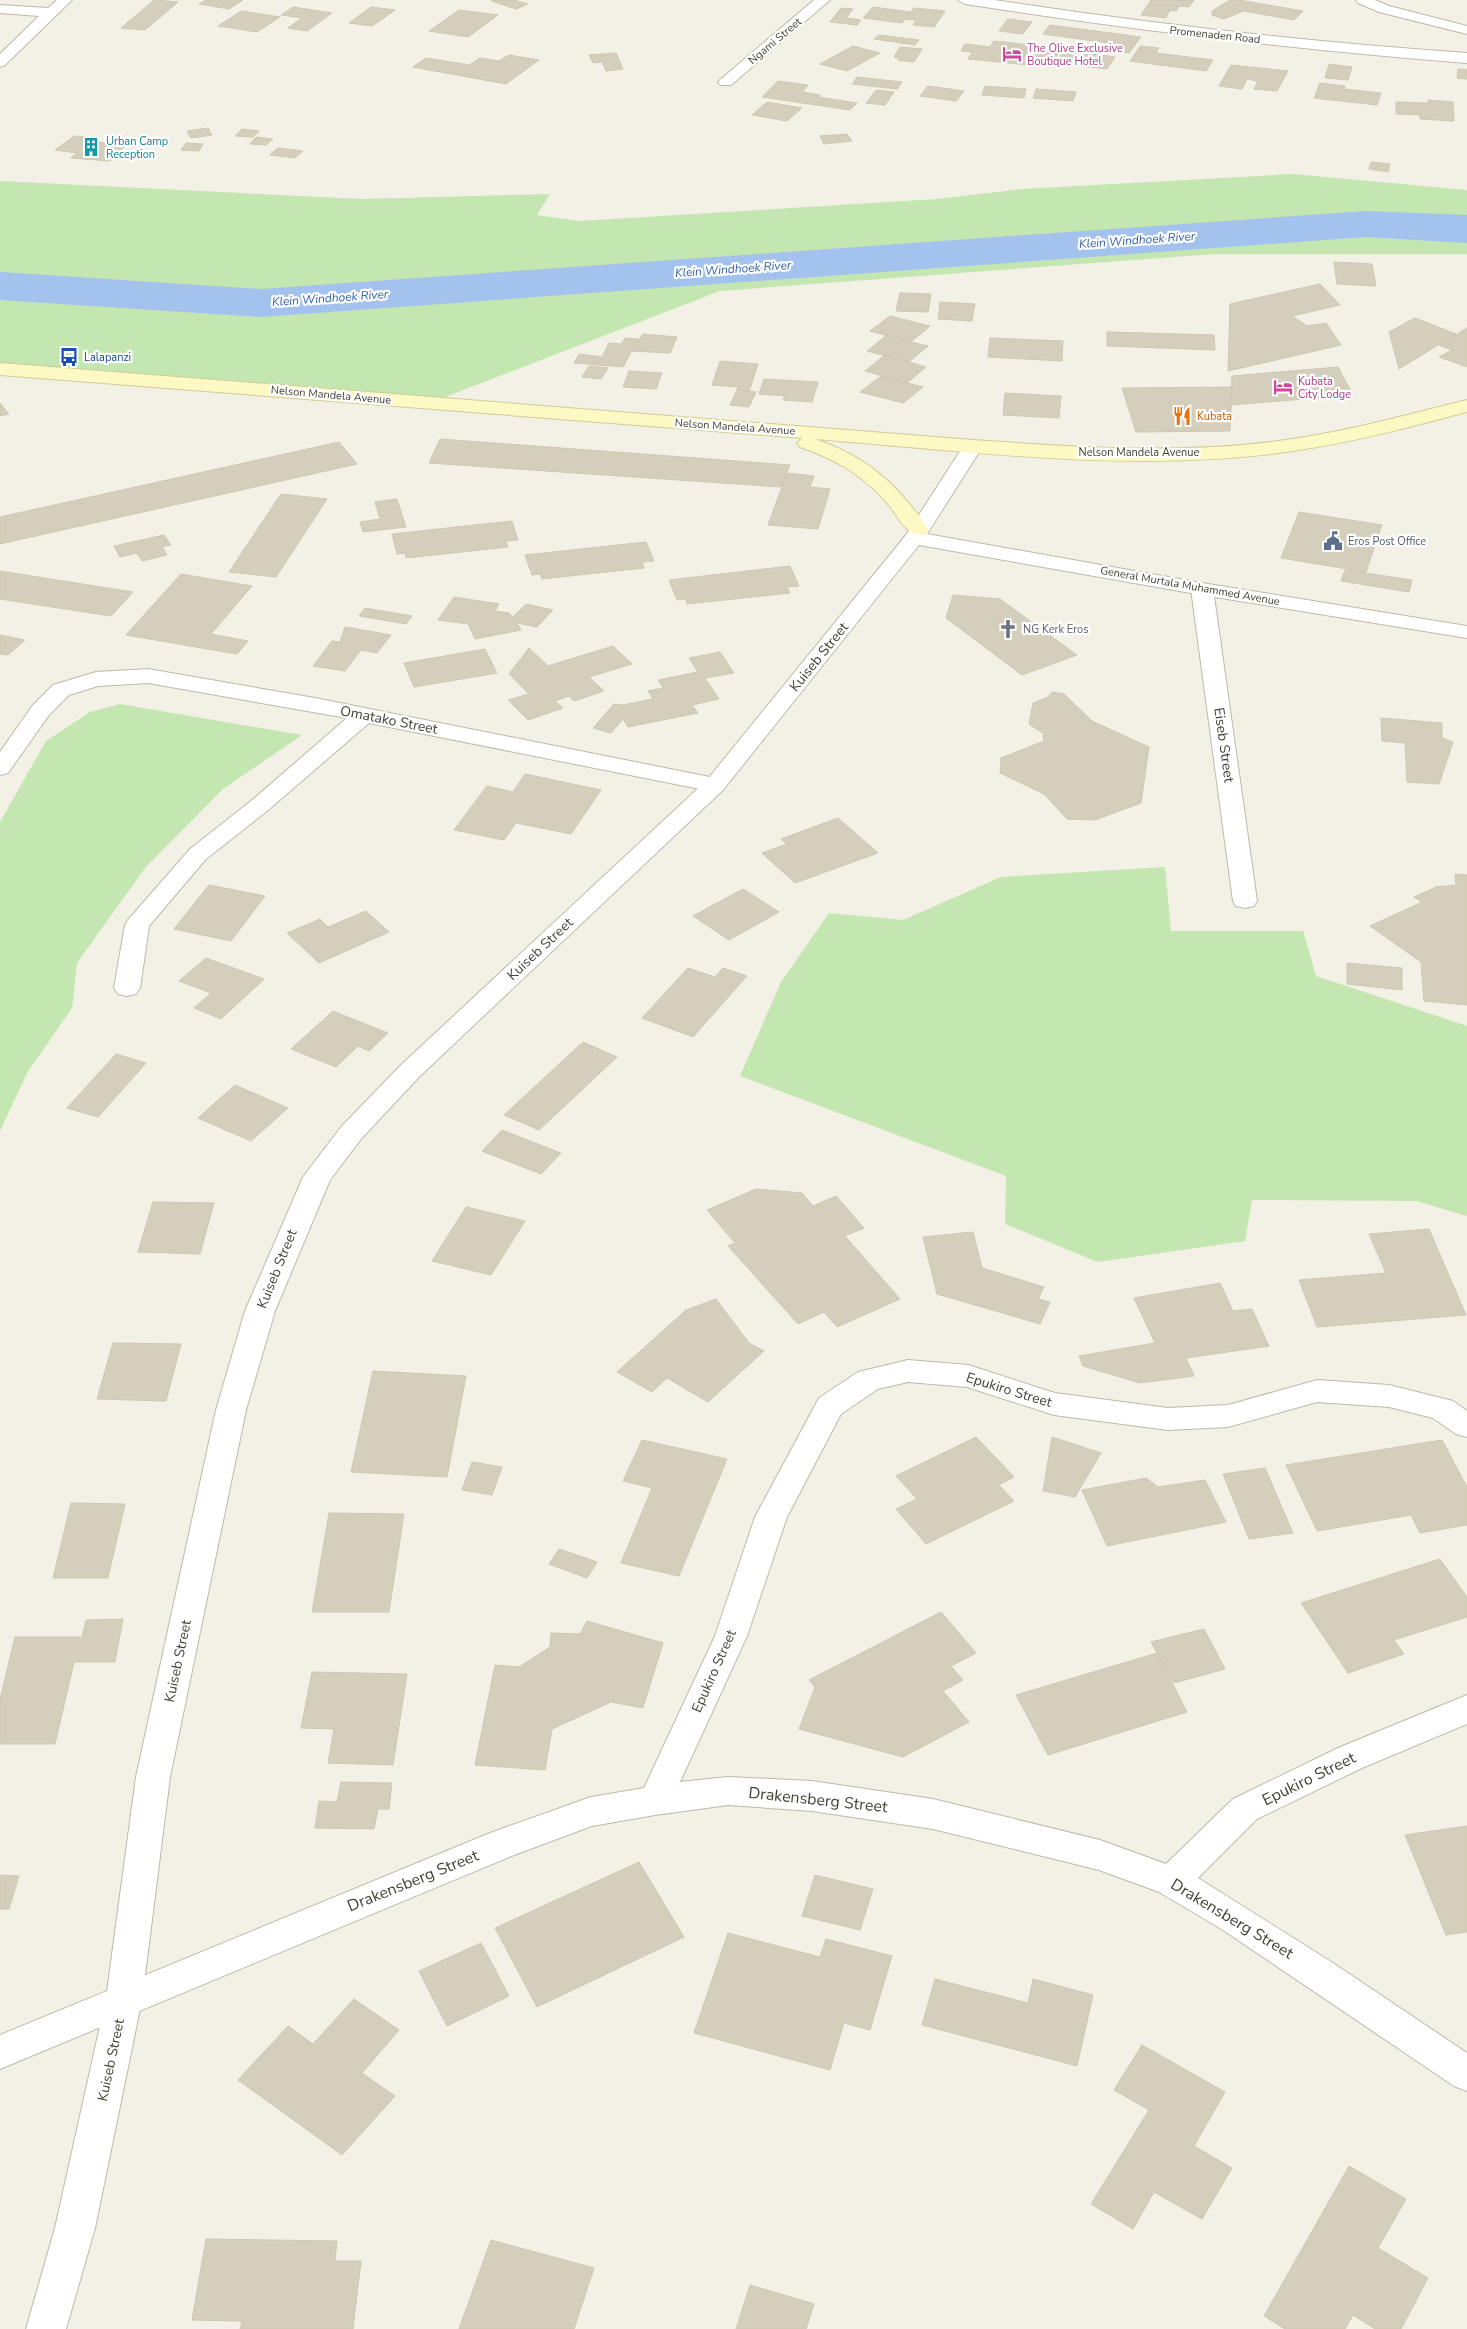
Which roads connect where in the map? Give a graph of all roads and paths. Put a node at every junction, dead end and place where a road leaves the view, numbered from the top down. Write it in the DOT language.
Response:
graph roads {
  1 [pos="65,0"];
  2 [pos="824,0"];
  3 [pos="965,0"];
  4 [pos="1363,0"];
  5 [pos="0,9"];
  6 [pos="51,13"];
  7 [pos="1467,30"];
  8 [pos="1467,58"];
  9 [pos="0,62"];
  10 [pos="726,82"];
  11 [pos="0,369"];
  12 [pos="1467,406"];
  13 [pos="757,429"];
  14 [pos="973,446"];
  15 [pos="917,534"];
  16 [pos="1202,589"];
  17 [pos="1467,632"];
  18 [pos="364,715"];
  19 [pos="0,768"];
  20 [pos="716,785"];
  21 [pos="1245,901"];
  22 [pos="127,988"];
  23 [pos="1467,1426"];
  24 [pos="1467,1709"];
  25 [pos="655,1800"];
  26 [pos="1172,1881"];
  27 [pos="124,1999"];
  28 [pos="0,2052"];
  29 [pos="1467,2074"];
  30 [pos="46,2329"];
  1 -- 6 [label="street"];
  2 -- 10 [label="street, Ngami Street"];
  3 -- 8 [label="street, Promenaden Road"];
  4 -- 7 [label="street"];
  5 -- 6 [label="street"];
  6 -- 9 [label="street"];
  11 -- 13 [label="main road, Nelson Mandela Avenue"];
  12 -- 14 [label="main road, Nelson Mandela Avenue"];
  13 -- 14 [label="main road, Nelson Mandela Avenue"];
  13 -- 15 [label="main road"];
  14 -- 15 [label="street, Kuiseb Street"];
  15 -- 16 [label="street, General Murtala Muhammed Avenue"];
  15 -- 20 [label="street, Kuiseb Street"];
  16 -- 17 [label="street, General Murtala Muhammed Avenue"];
  16 -- 21 [label="street, Eiseb Street"];
  18 -- 19 [label="street, Omatako Street"];
  18 -- 20 [label="street, Omatako Street"];
  18 -- 22 [label="street"];
  20 -- 27 [label="street, Kuiseb Street"];
  23 -- 25 [label="street, Epukiro Street"];
  24 -- 26 [label="street, Epukiro Street"];
  25 -- 26 [label="street, Drakensberg Street"];
  25 -- 27 [label="street, Drakensberg Street"];
  26 -- 29 [label="street, Drakensberg Street"];
  27 -- 28 [label="street, Drakensberg Street"];
  27 -- 30 [label="street, Kuiseb Street"];
}
